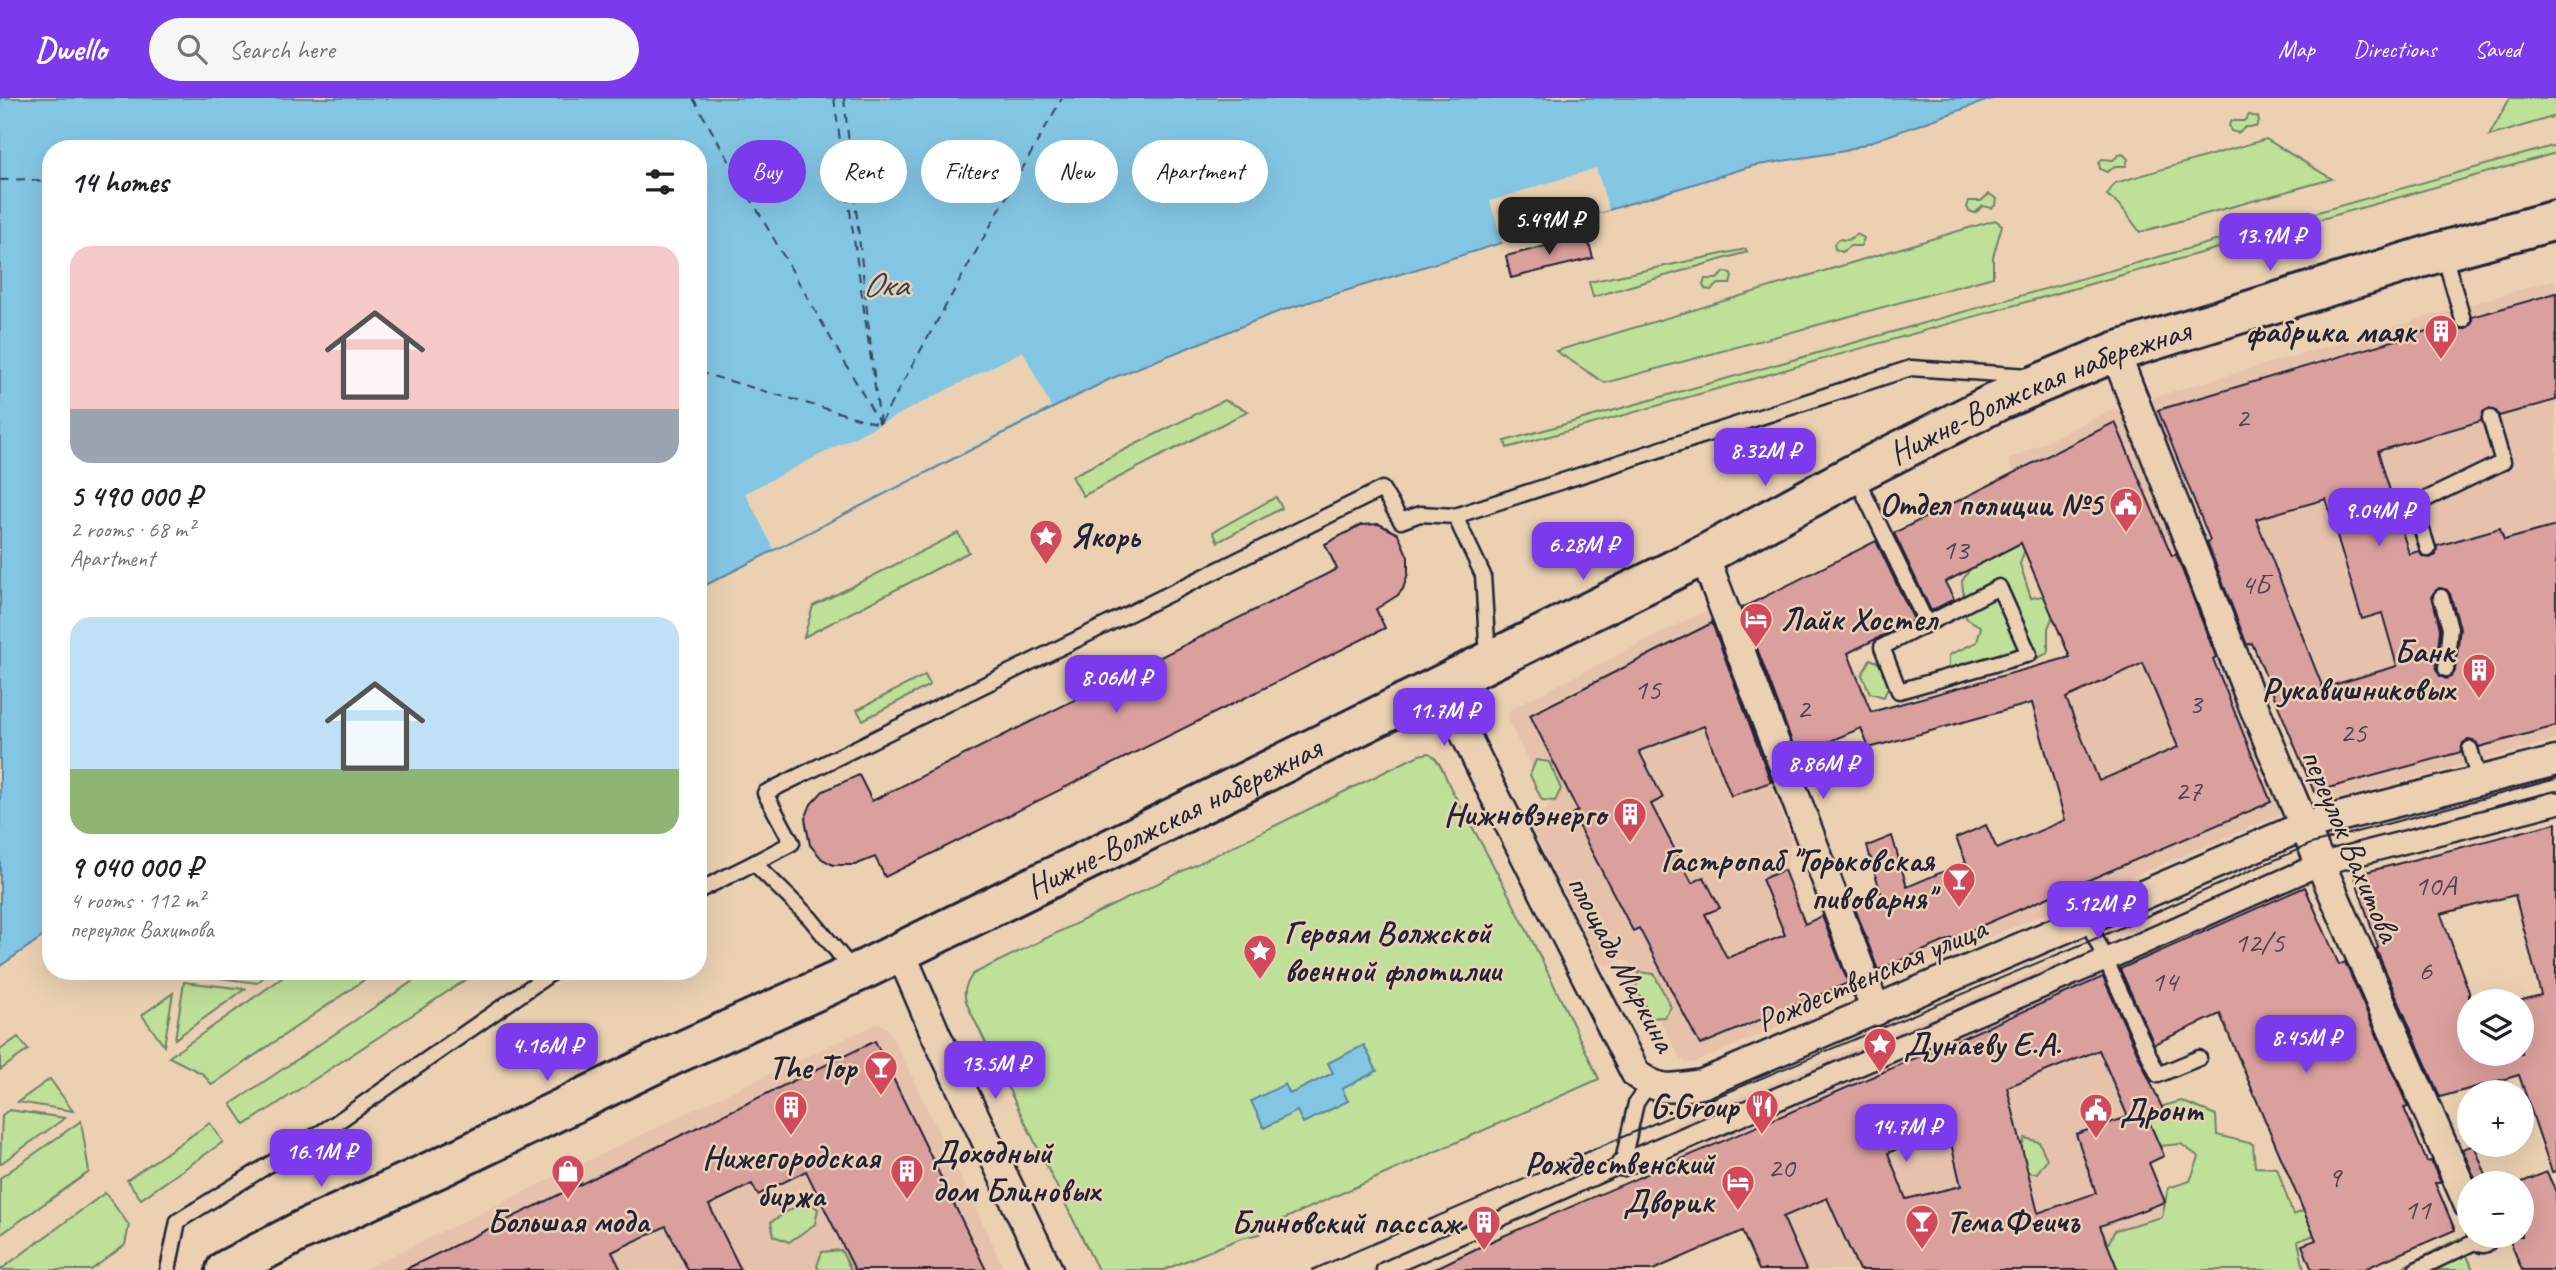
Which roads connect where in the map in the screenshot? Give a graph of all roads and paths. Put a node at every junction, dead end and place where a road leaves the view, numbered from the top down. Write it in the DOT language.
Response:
graph roads {
  1 [pos="2556,220"];
  2 [pos="2443,251"];
  3 [pos="2463,320"];
  4 [pos="2115,352"];
  5 [pos="2055,378"];
  6 [pos="2490,418"];
  7 [pos="1854,474"];
  8 [pos="1455,516"];
  9 [pos="2428,549"];
  10 [pos="1704,555"];
  11 [pos="2441,597"];
  12 [pos="1927,624"];
  13 [pos="1489,662"];
  14 [pos="2446,669"];
  15 [pos="1442,686"];
  16 [pos="2470,749"];
  17 [pos="2556,761"];
  18 [pos="2479,781"];
  19 [pos="2556,803"];
  20 [pos="2304,827"];
  21 [pos="754,863"];
  22 [pos="2320,864"];
  23 [pos="707,886"];
  24 [pos="2087,919"];
  25 [pos="900,951"];
  26 [pos="2107,959"];
  27 [pos="856,974"];
  28 [pos="541,980"];
  29 [pos="1876,1011"];
  30 [pos="2199,1058"];
  31 [pos="1649,1084"];
  32 [pos="1622,1165"];
  33 [pos="2457,1178"];
  34 [pos="2461,1248"];
  35 [pos="168,1270"];
  36 [pos="226,1270"];
  37 [pos="1048,1270"];
  38 [pos="1384,1270"];
  39 [pos="2416,1270"];
  1 -- 2 [label="main road, Нижне-Волжская набережная"];
  2 -- 3 [label="lane"];
  2 -- 4 [label="main road, Нижне-Волжская набережная"];
  4 -- 5 [label="main road, Нижне-Волжская набережная"];
  4 -- 20 [label="street, переулок Вахитова"];
  5 -- 7 [label="main road, Нижне-Волжская набережная"];
  5 -- 8 [label="lane"];
  6 -- 9 [label="lane"];
  7 -- 10 [label="main road, Нижне-Волжская набережная"];
  7 -- 12 [label="lane"];
  8 -- 13 [label="lane"];
  8 -- 21 [label="lane"];
  10 -- 13 [label="main road, Нижне-Волжская набережная"];
  10 -- 29 [label="street"];
  11 -- 14 [label="lane"];
  12 -- 12 [label="lane"];
  13 -- 15 [label="main road, Нижне-Волжская набережная"];
  15 -- 25 [label="main road, Нижне-Волжская набережная"];
  15 -- 31 [label="street, площадь Маркина"];
  16 -- 18 [label="lane"];
  17 -- 18 [label="street, Рождественская улица"];
  18 -- 20 [label="street, Рождественская улица"];
  19 -- 22 [label="street"];
  20 -- 22 [label="street, переулок Вахитова"];
  20 -- 24 [label="street, Рождественская улица"];
  21 -- 23 [label="lane"];
  21 -- 27 [label="lane"];
  22 -- 26 [label="street"];
  22 -- 33 [label="street, переулок Вахитова"];
  24 -- 26 [label="lane"];
  24 -- 29 [label="street, Рождественская улица"];
  25 -- 27 [label="main road, Нижне-Волжская набережная"];
  25 -- 37 [label="street"];
  26 -- 30 [label="lane"];
  26 -- 32 [label="street"];
  27 -- 36 [label="main road, Нижне-Волжская набережная"];
  28 -- 35 [label="lane"];
  29 -- 31 [label="street, Рождественская улица"];
  31 -- 32 [label="lane"];
  32 -- 38 [label="lane"];
  34 -- 39 [label="lane"];
}
